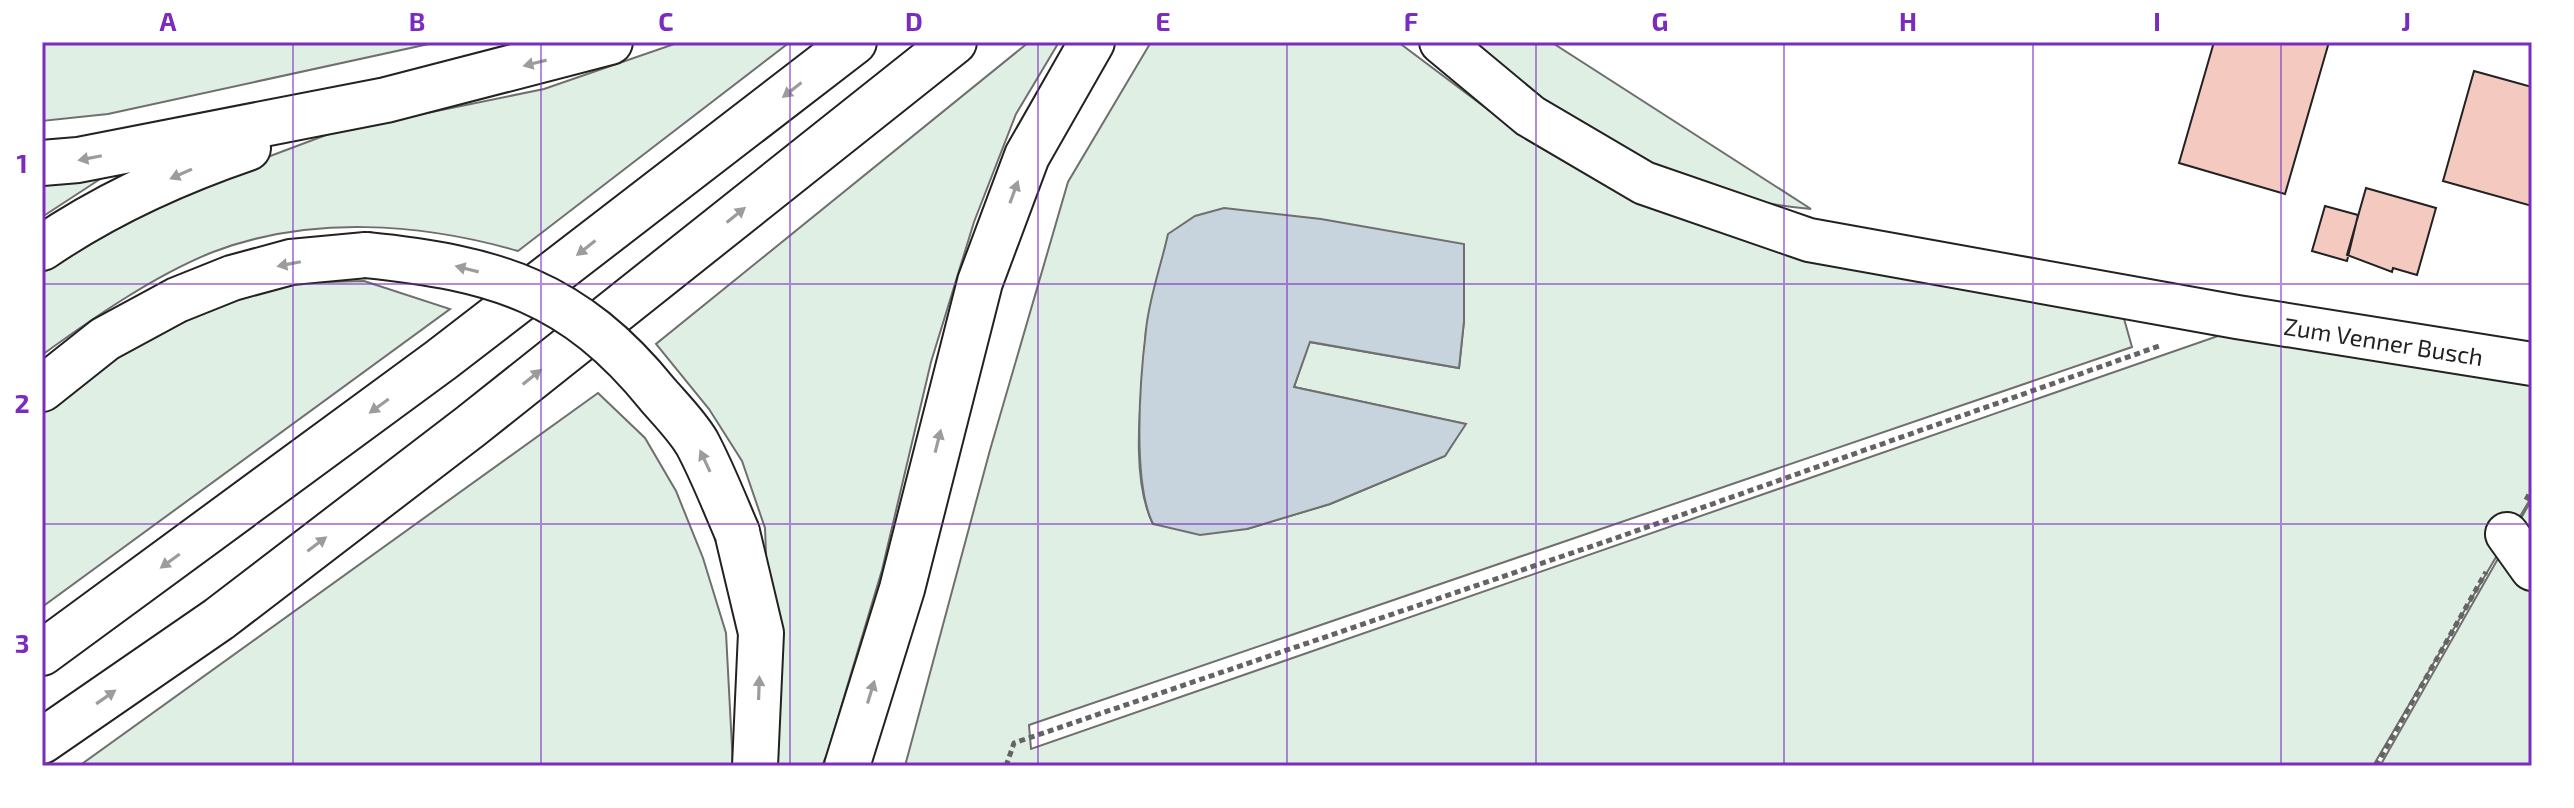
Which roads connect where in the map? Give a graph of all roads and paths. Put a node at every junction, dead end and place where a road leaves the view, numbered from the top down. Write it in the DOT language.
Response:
graph roads {
  1 [pos="610,42"];
  2 [pos="854,42"];
  3 [pos="954,42"];
  4 [pos="1092,42"];
  5 [pos="1441,42"];
  6 [pos="386,100"];
  7 [pos="42,163"];
  8 [pos="42,248"];
  9 [pos="2178,339"];
  10 [pos="2532,364"];
  11 [pos="42,389"];
  12 [pos="2532,489"];
  13 [pos="2507,534"];
  14 [pos="2532,569"];
  15 [pos="42,653"];
  16 [pos="42,741"];
  17 [pos="755,766"];
  18 [pos="847,766"];
  19 [pos="1006,766"];
  20 [pos="2376,766"];
  1 -- 6 [label="highway, one-way"];
  2 -- 15 [label="highway, one-way"];
  16 -- 3 [label="highway, one-way"];
  18 -- 4 [label="highway, one-way"];
  5 -- 10 [label="street, Zum Venner Busch"];
  6 -- 7 [label="highway, one-way"];
  6 -- 8 [label="highway, one-way"];
  9 -- 19 [label="path"];
  17 -- 11 [label="highway, one-way, bridge"];
  12 -- 13 [label="path"];
  13 -- 14 [label="street"];
  13 -- 20 [label="path"];
}
